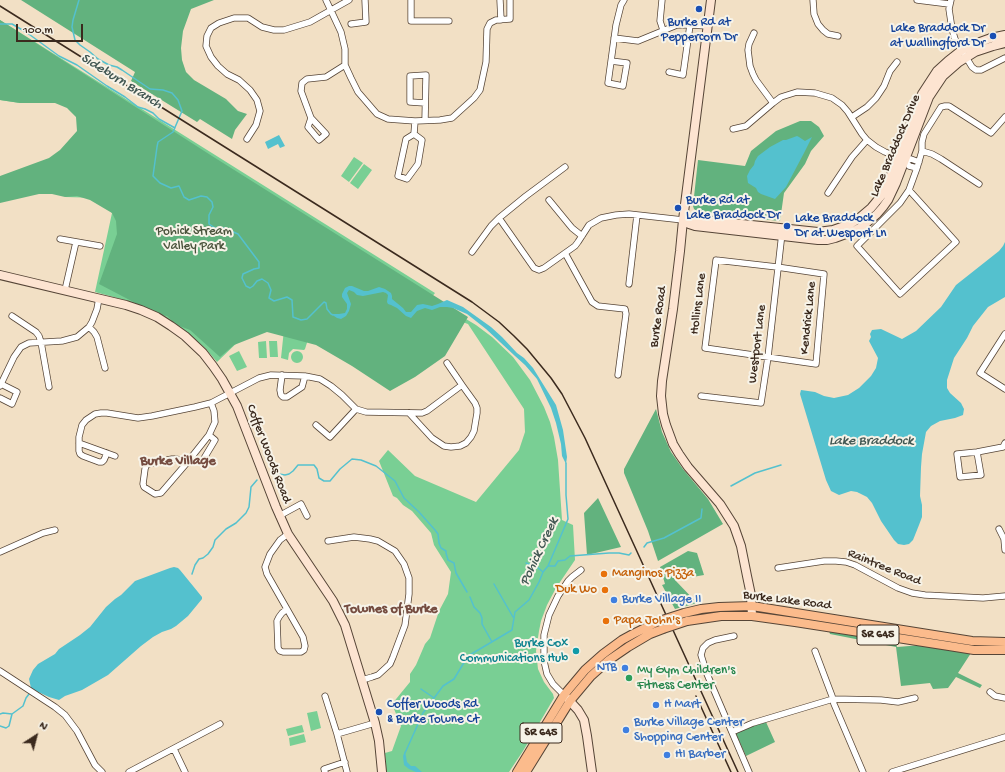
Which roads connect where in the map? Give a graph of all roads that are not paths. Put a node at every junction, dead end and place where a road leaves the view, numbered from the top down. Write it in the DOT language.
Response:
graph roads {
  1 [pos="326,0"];
  2 [pos="349,0"];
  3 [pos="364,0"];
  4 [pos="411,0"];
  5 [pos="500,0"];
  6 [pos="510,0"];
  7 [pos="624,0"];
  8 [pos="662,0"];
  9 [pos="711,0"];
  10 [pos="813,0"];
  11 [pos="917,0"];
  12 [pos="950,2"];
  13 [pos="331,11"];
  14 [pos="501,20"];
  15 [pos="449,21"];
  16 [pos="351,24"];
  17 [pos="690,25"];
  18 [pos="708,26"];
  19 [pos="664,30"];
  20 [pos="754,33"];
  21 [pos="838,36"];
  22 [pos="1005,36"];
  23 [pos="614,38"];
  24 [pos="1005,43"];
  25 [pos="964,54"];
  26 [pos="1005,58"];
  27 [pos="611,61"];
  28 [pos="897,62"];
  29 [pos="345,65"];
  30 [pos="669,72"];
  31 [pos="425,103"];
  32 [pos="773,103"];
  33 [pos="852,117"];
  34 [pos="1005,117"];
  35 [pos="311,118"];
  36 [pos="425,120"];
  37 [pos="415,121"];
  38 [pos="733,129"];
  39 [pos="414,134"];
  40 [pos="247,139"];
  41 [pos="867,140"];
  42 [pos="922,151"];
  43 [pos="902,158"];
  44 [pos="919,162"];
  45 [pos="565,167"];
  46 [pos="917,168"];
  47 [pos="979,184"];
  48 [pos="909,190"];
  49 [pos="828,193"];
  50 [pos="549,200"];
  51 [pos="637,215"];
  52 [pos="499,218"];
  53 [pos="683,220"];
  54 [pos="782,232"];
  55 [pos="582,236"];
  56 [pos="60,239"];
  57 [pos="76,242"];
  58 [pos="100,246"];
  59 [pos="472,252"];
  60 [pos="565,253"];
  61 [pos="778,267"];
  62 [pos="0,275"];
  63 [pos="629,284"];
  64 [pos="65,290"];
  65 [pos="99,298"];
  66 [pos="12,316"];
  67 [pos="89,327"];
  68 [pos="1005,334"];
  69 [pos="41,342"];
  70 [pos="768,357"];
  71 [pos="447,363"];
  72 [pos="105,368"];
  73 [pos="282,375"];
  74 [pos="618,375"];
  75 [pos="306,376"];
  76 [pos="0,385"];
  77 [pos="462,385"];
  78 [pos="49,387"];
  79 [pos="1005,389"];
  80 [pos="230,393"];
  81 [pos="701,396"];
  82 [pos="0,398"];
  83 [pos="211,403"];
  84 [pos="356,409"];
  85 [pos="410,413"];
  86 [pos="316,425"];
  87 [pos="209,435"];
  88 [pos="79,443"];
  89 [pos="1005,443"];
  90 [pos="977,452"];
  91 [pos="107,453"];
  92 [pos="116,456"];
  93 [pos="203,460"];
  94 [pos="186,464"];
  95 [pos="279,516"];
  96 [pos="307,516"];
  97 [pos="999,529"];
  98 [pos="55,530"];
  99 [pos="288,534"];
  100 [pos="328,541"];
  101 [pos="1005,550"];
  102 [pos="0,552"];
  103 [pos="778,568"];
  104 [pos="581,570"];
  105 [pos="1005,596"];
  106 [pos="752,606"];
  107 [pos="287,609"];
  108 [pos="752,616"];
  109 [pos="686,617"];
  110 [pos="661,625"];
  111 [pos="734,636"];
  112 [pos="1005,642"];
  113 [pos="1005,650"];
  114 [pos="815,652"];
  115 [pos="0,671"];
  116 [pos="362,680"];
  117 [pos="990,692"];
  118 [pos="564,695"];
  119 [pos="326,696"];
  120 [pos="915,698"];
  121 [pos="1005,698"];
  122 [pos="833,699"];
  123 [pos="570,701"];
  124 [pos="375,723"];
  125 [pos="220,724"];
  126 [pos="732,732"];
  127 [pos="337,734"];
  128 [pos="1005,737"];
  129 [pos="174,749"];
  130 [pos="345,762"];
  131 [pos="102,772"];
  132 [pos="129,772"];
  133 [pos="185,772"];
  134 [pos="325,772"];
  135 [pos="347,772"];
  136 [pos="382,772"];
  137 [pos="517,772"];
  138 [pos="526,772"];
  139 [pos="592,772"];
  140 [pos="749,772"];
  141 [pos="863,772"];
  142 [pos="892,772"];
  1 -- 13 [label="street"];
  2 -- 13 [label="street"];
  3 -- 16 [label="street"];
  4 -- 15 [label="street"];
  5 -- 14 [label="street"];
  6 -- 14 [label="street"];
  7 -- 23 [label="street"];
  8 -- 19 [label="street"];
  9 -- 18 [label="street, Burke Road"];
  10 -- 21 [label="street"];
  11 -- 12 [label="street"];
  12 -- 25 [label="street"];
  13 -- 29 [label="street"];
  13 -- 40 [label="street"];
  14 -- 36 [label="street"];
  17 -- 18 [label="street"];
  17 -- 19 [label="street"];
  17 -- 30 [label="street"];
  18 -- 53 [label="street, Burke Road"];
  19 -- 23 [label="street"];
  20 -- 32 [label="street"];
  22 -- 25 [label="street, Lake Braddock Drive"];
  23 -- 27 [label="street"];
  24 -- 25 [label="street, Lake Braddock Drive"];
  25 -- 26 [label="street"];
  25 -- 43 [label="street, Lake Braddock Drive"];
  27 -- 27 [label="street"];
  28 -- 33 [label="street"];
  29 -- 35 [label="street"];
  29 -- 37 [label="street"];
  31 -- 31 [label="street"];
  31 -- 36 [label="street"];
  32 -- 33 [label="street"];
  32 -- 38 [label="street"];
  33 -- 41 [label="street"];
  34 -- 42 [label="street"];
  36 -- 37 [label="street"];
  37 -- 39 [label="street"];
  39 -- 39 [label="street"];
  41 -- 43 [label="street"];
  41 -- 49 [label="street"];
  42 -- 44 [label="street"];
  42 -- 47 [label="street"];
  43 -- 44 [label="street"];
  43 -- 46 [label="street"];
  43 -- 54 [label="street, Lake Braddock Drive"];
  44 -- 46 [label="street"];
  45 -- 52 [label="street"];
  46 -- 48 [label="street"];
  48 -- 48 [label="street"];
  50 -- 55 [label="street"];
  51 -- 53 [label="street, Lake Braddock Drive"];
  51 -- 55 [label="street, Lake Braddock Drive"];
  51 -- 63 [label="street"];
  52 -- 59 [label="street"];
  52 -- 60 [label="street, Lake Braddock Drive"];
  53 -- 54 [label="street, Lake Braddock Drive"];
  53 -- 106 [label="street, Burke Road"];
  54 -- 61 [label="street, Westport Lane"];
  55 -- 60 [label="street, Lake Braddock Drive"];
  56 -- 57 [label="street"];
  57 -- 58 [label="street"];
  57 -- 64 [label="street"];
  60 -- 74 [label="street"];
  61 -- 70 [label="street, Westport Lane"];
  61 -- 70 [label="street, Kendrick Lane"];
  61 -- 70 [label="street, Hollins Lane"];
  62 -- 64 [label="street, Coffer Woods Road"];
  64 -- 65 [label="street, Coffer Woods Road"];
  65 -- 67 [label="street"];
  65 -- 80 [label="street, Coffer Woods Road"];
  66 -- 69 [label="street"];
  67 -- 69 [label="street"];
  67 -- 72 [label="street"];
  68 -- 79 [label="street"];
  69 -- 76 [label="street"];
  69 -- 78 [label="street"];
  70 -- 81 [label="street, Westport Lane"];
  71 -- 77 [label="street"];
  73 -- 75 [label="street"];
  73 -- 75 [label="street"];
  73 -- 80 [label="street"];
  75 -- 84 [label="street"];
  76 -- 82 [label="street"];
  77 -- 85 [label="street"];
  77 -- 85 [label="street"];
  80 -- 83 [label="street"];
  80 -- 95 [label="street, Coffer Woods Road"];
  83 -- 87 [label="street"];
  83 -- 88 [label="street"];
  84 -- 85 [label="street"];
  84 -- 86 [label="street"];
  87 -- 93 [label="street"];
  87 -- 94 [label="street"];
  88 -- 91 [label="street"];
  88 -- 91 [label="street"];
  89 -- 90 [label="street"];
  90 -- 90 [label="street"];
  91 -- 92 [label="street"];
  94 -- 94 [label="street"];
  95 -- 96 [label="street"];
  95 -- 99 [label="street, Coffer Woods Road"];
  97 -- 101 [label="street"];
  98 -- 102 [label="street"];
  99 -- 107 [label="street"];
  99 -- 116 [label="street, Coffer Woods Road"];
  100 -- 116 [label="street"];
  103 -- 105 [label="street, Raintree Road"];
  104 -- 118 [label="street"];
  106 -- 108 [label="street, Burke Road"];
  106 -- 109 [label="main road, Burke Lake Road / SR 645"];
  106 -- 112 [label="main road, Burke Lake Road / SR 645"];
  107 -- 107 [label="street"];
  108 -- 109 [label="main road, Burke Lake Road / SR 645"];
  108 -- 113 [label="main road, Burke Lake Road / SR 645"];
  109 -- 110 [label="main road, Burke Lake Road / SR 645, bridge"];
  110 -- 118 [label="main road, Burke Lake Road / SR 645"];
  110 -- 123 [label="main road, Burke Lake Road / SR 645"];
  111 -- 126 [label="street"];
  114 -- 122 [label="street"];
  115 -- 131 [label="street"];
  116 -- 124 [label="street, Coffer Woods Road"];
  117 -- 121 [label="street"];
  118 -- 123 [label="street"];
  118 -- 137 [label="main road, Burke Lake Road / SR 645"];
  119 -- 127 [label="street"];
  120 -- 122 [label="street"];
  122 -- 126 [label="street"];
  122 -- 141 [label="street"];
  123 -- 138 [label="main road, Burke Lake Road / SR 645"];
  123 -- 139 [label="street"];
  124 -- 127 [label="street"];
  124 -- 136 [label="street, Coffer Woods Road"];
  125 -- 129 [label="street"];
  126 -- 140 [label="street"];
  127 -- 130 [label="street"];
  128 -- 142 [label="street"];
  129 -- 132 [label="street"];
  129 -- 133 [label="street"];
  130 -- 134 [label="street"];
  130 -- 135 [label="street"];
}
